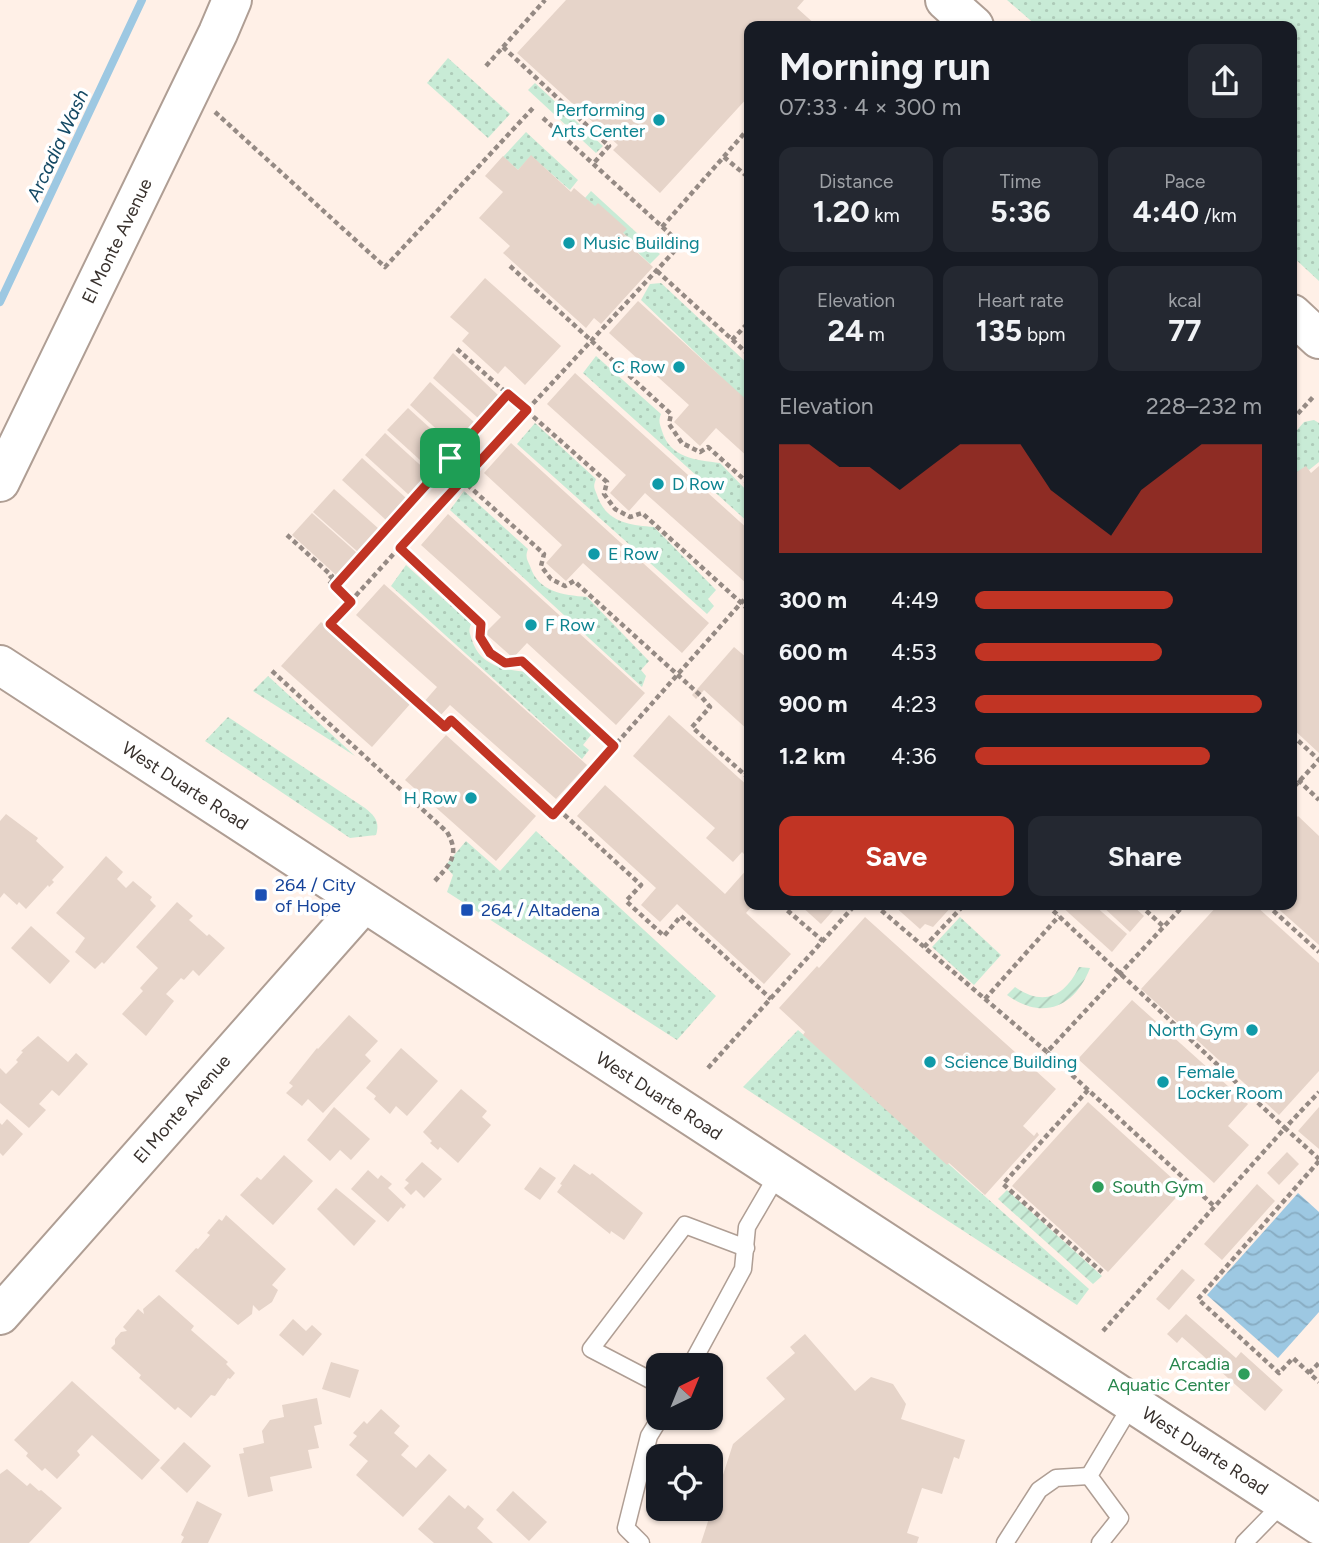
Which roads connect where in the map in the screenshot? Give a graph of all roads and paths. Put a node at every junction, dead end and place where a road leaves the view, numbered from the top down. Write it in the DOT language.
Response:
graph roads {
  1 [pos="232,0"];
  2 [pos="545,0"];
  3 [pos="945,0"];
  4 [pos="968,21"];
  5 [pos="503,47"];
  6 [pos="486,66"];
  7 [pos="533,108"];
  8 [pos="212,110"];
  9 [pos="543,118"];
  10 [pos="744,134"];
  11 [pos="724,157"];
  12 [pos="593,164"];
  13 [pos="744,174"];
  14 [pos="662,227"];
  15 [pos="510,266"];
  16 [pos="657,271"];
  17 [pos="1297,319"];
  18 [pos="744,327"];
  19 [pos="1319,339"];
  20 [pos="732,340"];
  21 [pos="593,342"];
  22 [pos="457,349"];
  23 [pos="744,351"];
  24 [pos="508,394"];
  25 [pos="1314,396"];
  26 [pos="527,410"];
  27 [pos="1297,415"];
  28 [pos="461,479"];
  29 [pos="744,479"];
  30 [pos="0,482"];
  31 [pos="287,535"];
  32 [pos="400,548"];
  33 [pos="335,586"];
  34 [pos="744,600"];
  35 [pos="351,602"];
  36 [pos="741,603"];
  37 [pos="744,606"];
  38 [pos="0,666"];
  39 [pos="272,671"];
  40 [pos="676,674"];
  41 [pos="1297,740"];
  42 [pos="614,746"];
  43 [pos="1319,760"];
  44 [pos="744,774"];
  45 [pos="1299,781"];
  46 [pos="1297,783"];
  47 [pos="1319,800"];
  48 [pos="558,809"];
  49 [pos="433,883"];
  50 [pos="364,903"];
  51 [pos="787,910"];
  52 [pos="851,910"];
  53 [pos="881,910"];
  54 [pos="959,910"];
  55 [pos="1052,910"];
  56 [pos="1145,910"];
  57 [pos="1179,910"];
  58 [pos="1273,910"];
  59 [pos="1059,916"];
  60 [pos="1164,927"];
  61 [pos="823,942"];
  62 [pos="924,947"];
  63 [pos="1319,952"];
  64 [pos="1121,974"];
  65 [pos="771,999"];
  66 [pos="985,999"];
  67 [pos="1046,1052"];
  68 [pos="708,1068"];
  69 [pos="1088,1090"];
  70 [pos="1319,1092"];
  71 [pos="1285,1128"];
  72 [pos="1319,1160"];
  73 [pos="778,1174"];
  74 [pos="1214,1206"];
  75 [pos="746,1248"];
  76 [pos="1102,1272"];
  77 [pos="0,1315"];
  78 [pos="1102,1331"];
  79 [pos="698,1353"];
  80 [pos="1319,1363"];
  81 [pos="1309,1373"];
  82 [pos="646,1378"];
  83 [pos="1319,1382"];
  84 [pos="1132,1404"];
  85 [pos="653,1430"];
  86 [pos="1089,1476"];
  87 [pos="1284,1502"];
  88 [pos="1319,1525"];
  89 [pos="640,1543"];
  90 [pos="1005,1543"];
  91 [pos="1100,1543"];
  92 [pos="1244,1543"];
  1 -- 30 [label="main road, El Monte Avenue"];
  2 -- 5 [label="path"];
  3 -- 4 [label="main road"];
  5 -- 6 [label="path"];
  5 -- 12 [label="path"];
  7 -- 8 [label="path"];
  9 -- 12 [label="path"];
  10 -- 11 [label="path"];
  11 -- 13 [label="path"];
  11 -- 14 [label="path"];
  12 -- 14 [label="path"];
  14 -- 16 [label="path"];
  15 -- 21 [label="path"];
  16 -- 20 [label="path"];
  16 -- 21 [label="path"];
  17 -- 19 [label="main road"];
  18 -- 20 [label="path"];
  20 -- 23 [label="path"];
  21 -- 26 [label="path"];
  21 -- 29 [label="path"];
  22 -- 24 [label="path"];
  24 -- 26 [label="path"];
  24 -- 33 [label="path"];
  25 -- 27 [label="path"];
  26 -- 28 [label="path"];
  26 -- 36 [label="path"];
  28 -- 32 [label="path"];
  28 -- 40 [label="path"];
  31 -- 33 [label="path"];
  32 -- 35 [label="path"];
  32 -- 42 [label="path"];
  33 -- 35 [label="path"];
  34 -- 36 [label="path"];
  35 -- 48 [label="path"];
  36 -- 37 [label="path"];
  36 -- 40 [label="path"];
  38 -- 50 [label="main road, West Duarte Road"];
  39 -- 49 [label="path"];
  40 -- 42 [label="path"];
  40 -- 44 [label="path"];
  41 -- 43 [label="path"];
  42 -- 48 [label="path"];
  43 -- 45 [label="path"];
  45 -- 46 [label="path"];
  45 -- 47 [label="path"];
  48 -- 65 [label="path"];
  50 -- 73 [label="main road, West Duarte Road"];
  50 -- 77 [label="main road, El Monte Avenue"];
  51 -- 61 [label="path"];
  52 -- 61 [label="path"];
  53 -- 62 [label="path"];
  54 -- 62 [label="path"];
  55 -- 59 [label="path"];
  56 -- 60 [label="path"];
  57 -- 60 [label="path"];
  58 -- 63 [label="path"];
  59 -- 64 [label="path"];
  59 -- 66 [label="path"];
  60 -- 64 [label="path"];
  61 -- 65 [label="path"];
  62 -- 66 [label="path"];
  64 -- 67 [label="path"];
  64 -- 71 [label="path"];
  65 -- 68 [label="path"];
  66 -- 67 [label="path"];
  67 -- 69 [label="path"];
  69 -- 74 [label="path"];
  69 -- 76 [label="path"];
  70 -- 71 [label="path"];
  71 -- 72 [label="path"];
  71 -- 74 [label="path"];
  72 -- 81 [label="path"];
  73 -- 75 [label="lane"];
  73 -- 84 [label="main road, West Duarte Road"];
  74 -- 78 [label="path"];
  75 -- 79 [label="lane"];
  75 -- 82 [label="lane"];
  80 -- 81 [label="path"];
  81 -- 83 [label="path"];
  84 -- 86 [label="lane"];
  84 -- 87 [label="main road, West Duarte Road"];
  85 -- 89 [label="lane"];
  86 -- 90 [label="lane"];
  86 -- 91 [label="lane"];
  87 -- 88 [label="main road, West Duarte Road"];
  87 -- 92 [label="lane"];
}
